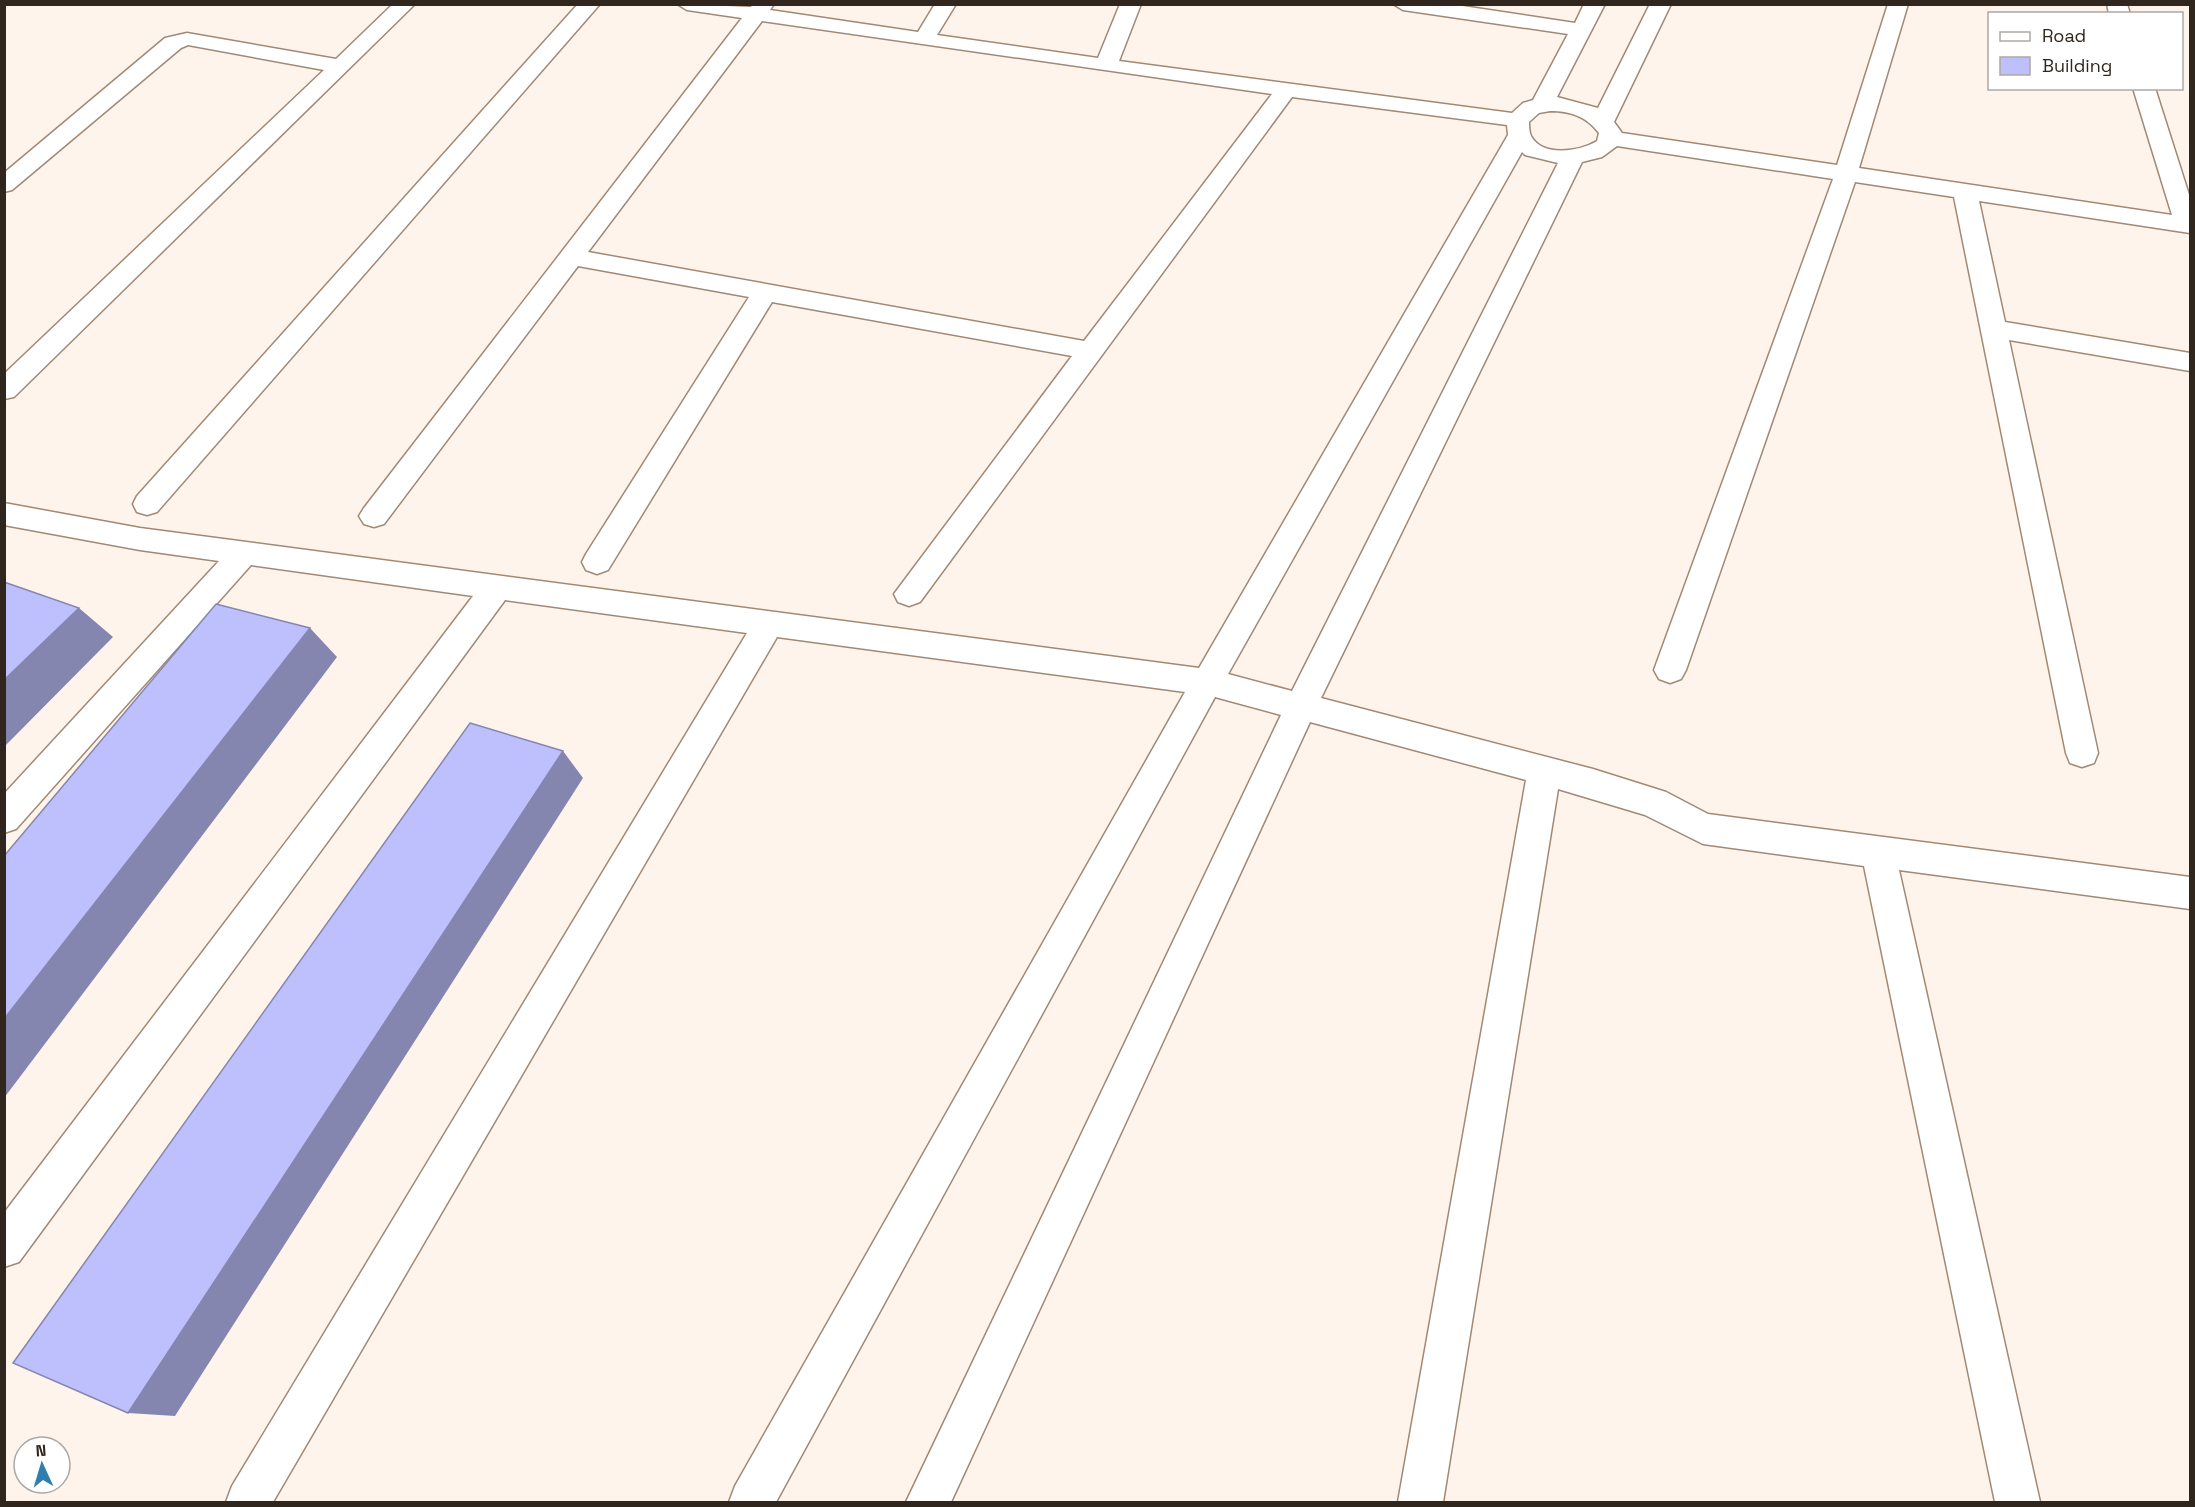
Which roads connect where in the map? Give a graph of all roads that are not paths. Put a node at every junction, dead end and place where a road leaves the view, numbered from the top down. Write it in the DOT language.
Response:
graph roads {
  1 [pos="405,4"];
  2 [pos="590,4"];
  3 [pos="687,4"];
  4 [pos="946,4"];
  5 [pos="1131,4"];
  6 [pos="1403,4"];
  7 [pos="1595,4"];
  8 [pos="1661,4"];
  9 [pos="1898,4"];
  10 [pos="760,10"];
  11 [pos="1581,30"];
  12 [pos="924,39"];
  13 [pos="341,66"];
  14 [pos="1106,66"];
  15 [pos="1287,89"];
  16 [pos="2145,90"];
  17 [pos="1542,104"];
  18 [pos="1518,128"];
  19 [pos="1606,130"];
  20 [pos="1572,158"];
  21 [pos="1846,174"];
  22 [pos="4,186"];
  23 [pos="1965,192"];
  24 [pos="2189,225"];
  25 [pos="572,257"];
  26 [pos="765,292"];
  27 [pos="1994,328"];
  28 [pos="1092,351"];
  29 [pos="2190,362"];
  30 [pos="10,377"];
  31 [pos="147,504"];
  32 [pos="5,514"];
  33 [pos="374,516"];
  34 [pos="244,553"];
  35 [pos="597,562"];
  36 [pos="497,587"];
  37 [pos="909,594"];
  38 [pos="769,623"];
  39 [pos="1670,670"];
  40 [pos="1208,682"];
  41 [pos="1301,706"];
  42 [pos="2082,753"];
  43 [pos="1544,771"];
  44 [pos="4,818"];
  45 [pos="1878,852"];
  46 [pos="2190,893"];
  47 [pos="4,1247"];
  48 [pos="248,1503"];
  49 [pos="751,1503"];
  50 [pos="928,1503"];
  51 [pos="1420,1503"];
  52 [pos="2018,1503"];
  1 -- 13 [label="street"];
  2 -- 31 [label="street"];
  3 -- 10 [label="street"];
  4 -- 12 [label="street"];
  5 -- 14 [label="street"];
  6 -- 11 [label="street"];
  7 -- 11 [label="street"];
  8 -- 19 [label="street"];
  9 -- 21 [label="street"];
  10 -- 12 [label="street"];
  10 -- 25 [label="street"];
  11 -- 17 [label="street"];
  12 -- 14 [label="street"];
  13 -- 22 [label="street"];
  13 -- 30 [label="street"];
  14 -- 15 [label="street"];
  15 -- 18 [label="street"];
  15 -- 28 [label="street"];
  16 -- 24 [label="street"];
  17 -- 18 [label="street"];
  17 -- 19 [label="street"];
  18 -- 20 [label="street"];
  18 -- 40 [label="street"];
  19 -- 20 [label="street"];
  19 -- 21 [label="street"];
  20 -- 41 [label="street"];
  21 -- 23 [label="street"];
  21 -- 39 [label="street"];
  23 -- 24 [label="street"];
  23 -- 27 [label="street"];
  25 -- 26 [label="street"];
  25 -- 33 [label="street"];
  26 -- 28 [label="street"];
  26 -- 35 [label="street"];
  27 -- 29 [label="street"];
  27 -- 42 [label="street"];
  28 -- 37 [label="street"];
  32 -- 34 [label="street"];
  34 -- 36 [label="street"];
  34 -- 44 [label="street"];
  36 -- 38 [label="street"];
  36 -- 47 [label="street"];
  38 -- 40 [label="street"];
  38 -- 48 [label="street"];
  40 -- 41 [label="street"];
  40 -- 49 [label="street"];
  41 -- 43 [label="street"];
  41 -- 50 [label="street"];
  43 -- 45 [label="street"];
  43 -- 51 [label="street"];
  45 -- 46 [label="street"];
  45 -- 52 [label="street"];
}
